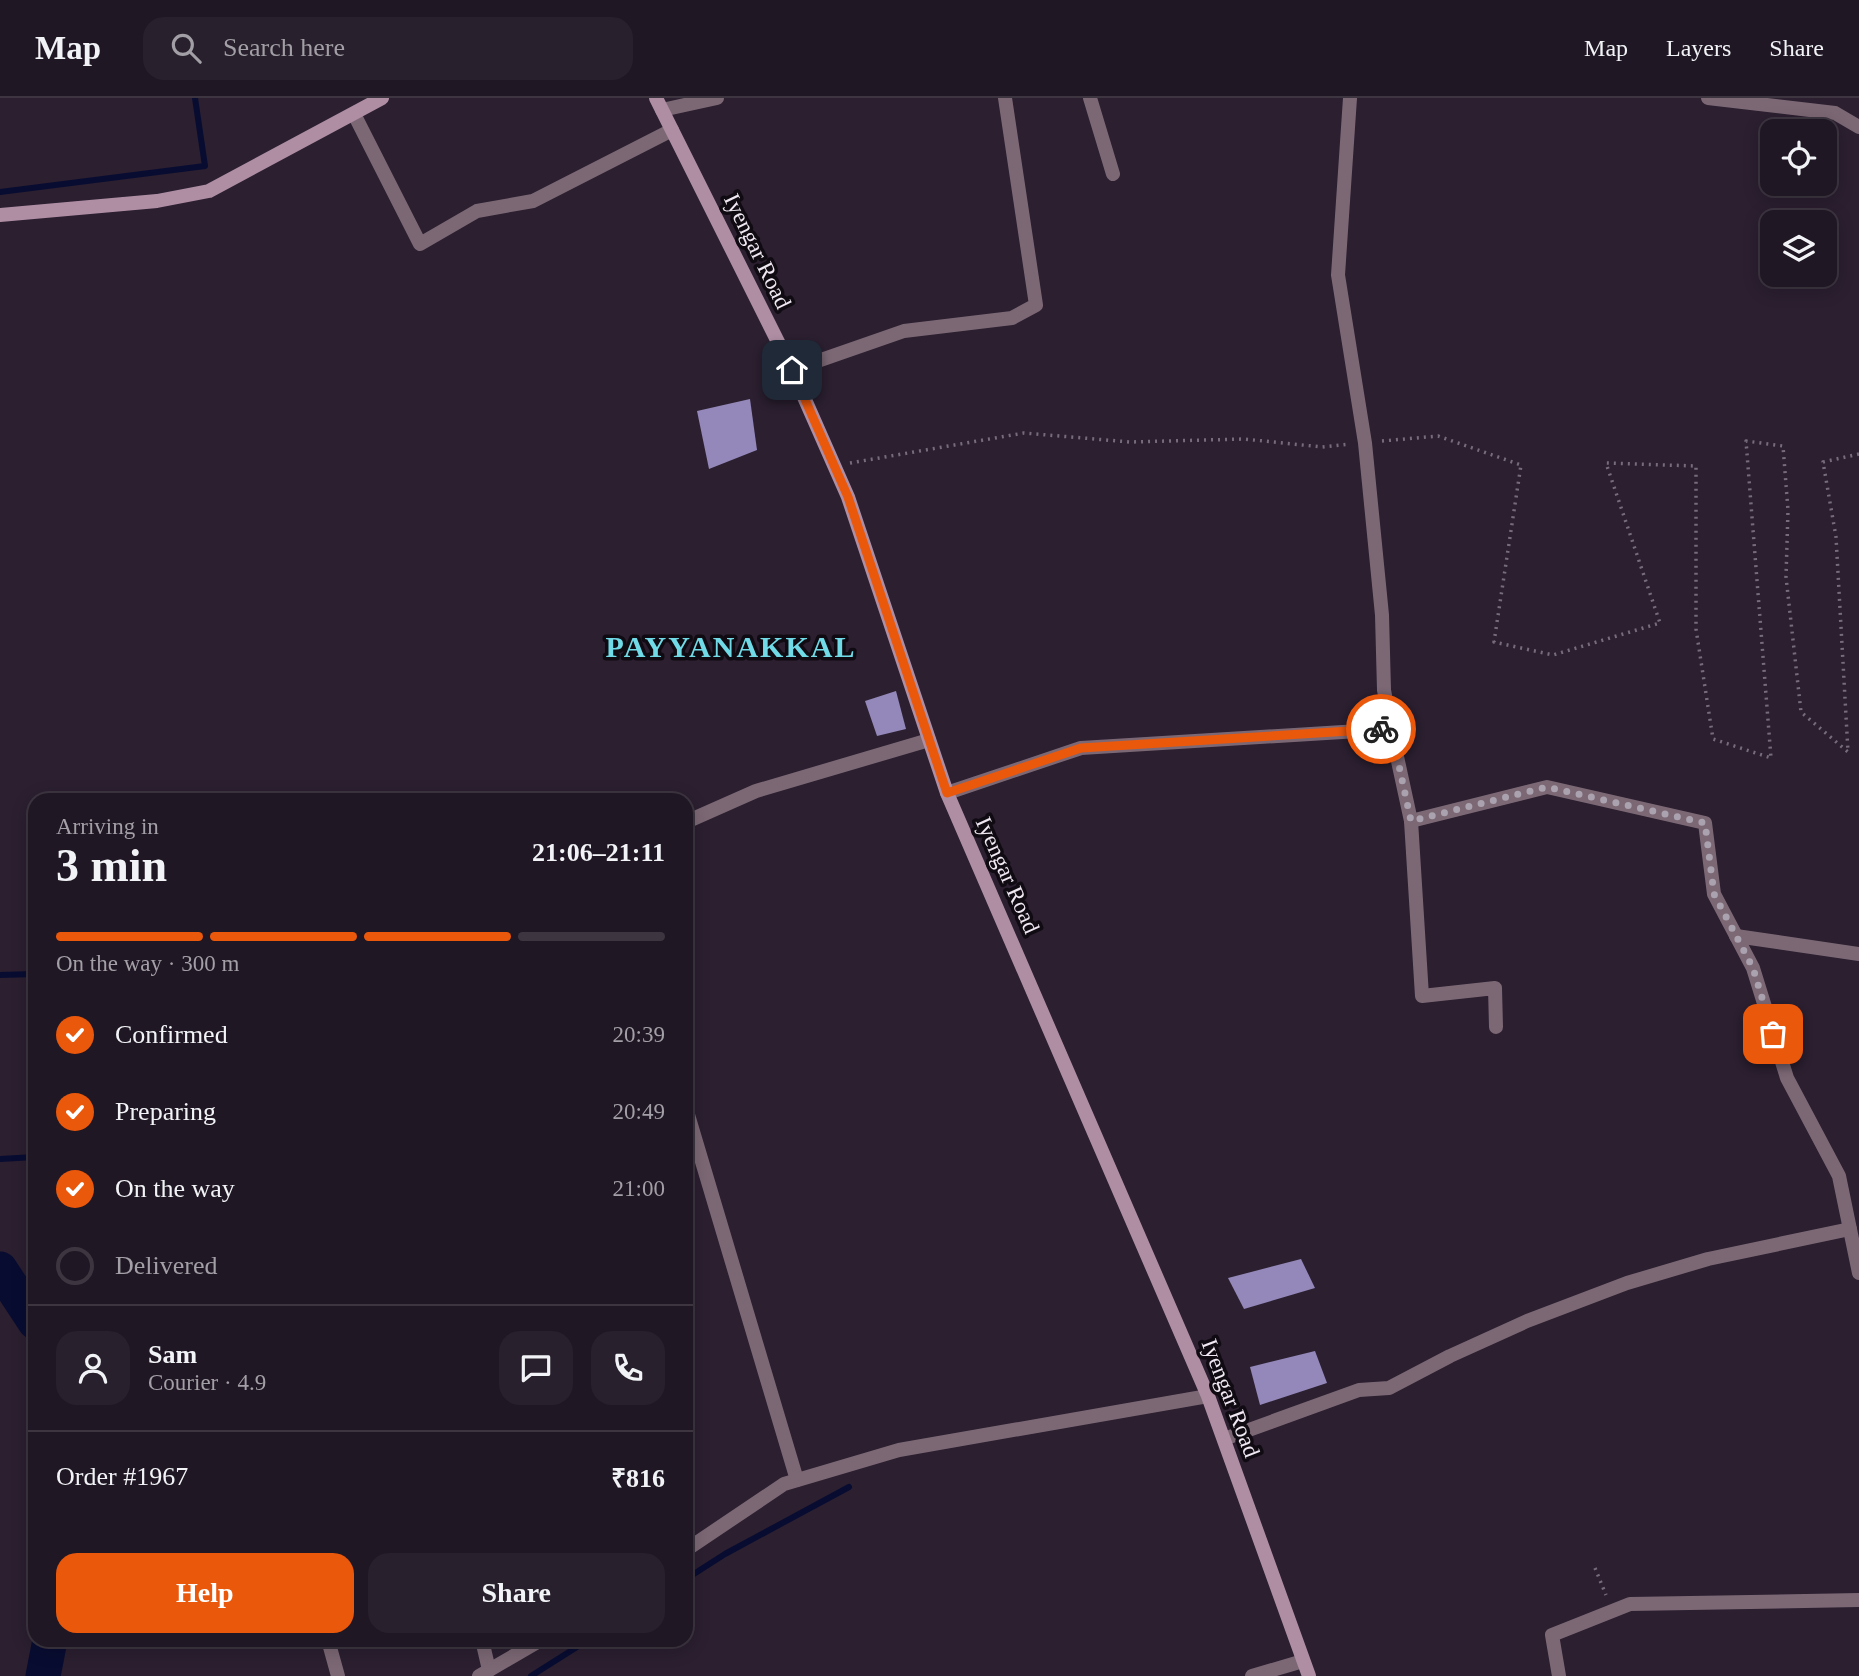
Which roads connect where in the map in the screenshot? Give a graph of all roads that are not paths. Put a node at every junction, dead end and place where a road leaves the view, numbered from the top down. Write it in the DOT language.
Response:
graph roads {
  1 [pos="383,98"];
  2 [pos="717,98"];
  3 [pos="1005,98"];
  4 [pos="1090,98"];
  5 [pos="1350,98"];
  6 [pos="1708,98"];
  7 [pos="659,104"];
  8 [pos="1859,112"];
  9 [pos="1835,113"];
  10 [pos="354,114"];
  11 [pos="1859,127"];
  12 [pos="672,130"];
  13 [pos="1113,174"];
  14 [pos="0,215"];
  15 [pos="792,370"];
  16 [pos="1391,729"];
  17 [pos="929,740"];
  18 [pos="947,793"];
  19 [pos="693,819"];
  20 [pos="1411,821"];
  21 [pos="1736,936"];
  22 [pos="1859,954"];
  23 [pos="1496,1027"];
  24 [pos="693,1131"];
  25 [pos="1850,1228"];
  26 [pos="1859,1273"];
  27 [pos="1208,1396"];
  28 [pos="1224,1439"];
  29 [pos="797,1480"];
  30 [pos="693,1545"];
  31 [pos="1859,1600"];
  32 [pos="330,1647"];
  33 [pos="482,1647"];
  34 [pos="529,1647"];
  35 [pos="1303,1661"];
  36 [pos="484,1673"];
  37 [pos="338,1676"];
  38 [pos="1252,1676"];
  39 [pos="1309,1676"];
  40 [pos="1559,1676"];
  1 -- 10 [label="main road"];
  2 -- 7 [label="street"];
  3 -- 15 [label="street"];
  4 -- 13 [label="street"];
  5 -- 16 [label="street"];
  6 -- 9 [label="street"];
  7 -- 12 [label="main road, Iyengar Road"];
  8 -- 9 [label="street"];
  9 -- 11 [label="street"];
  10 -- 12 [label="street"];
  10 -- 14 [label="main road"];
  12 -- 15 [label="main road, Iyengar Road"];
  15 -- 17 [label="main road, Iyengar Road"];
  16 -- 18 [label="street"];
  16 -- 20 [label="street"];
  17 -- 18 [label="main road, Iyengar Road"];
  17 -- 19 [label="street"];
  18 -- 27 [label="main road, Iyengar Road"];
  20 -- 21 [label="street"];
  20 -- 23 [label="street"];
  21 -- 22 [label="street"];
  21 -- 25 [label="street"];
  24 -- 29 [label="street"];
  25 -- 26 [label="street"];
  25 -- 28 [label="street"];
  27 -- 28 [label="main road, Iyengar Road"];
  27 -- 29 [label="street"];
  28 -- 35 [label="main road, Iyengar Road"];
  29 -- 30 [label="street"];
  31 -- 40 [label="street"];
  32 -- 37 [label="street"];
  33 -- 36 [label="street"];
  34 -- 36 [label="street"];
  35 -- 38 [label="street"];
  35 -- 39 [label="main road, Iyengar Road"];
}
